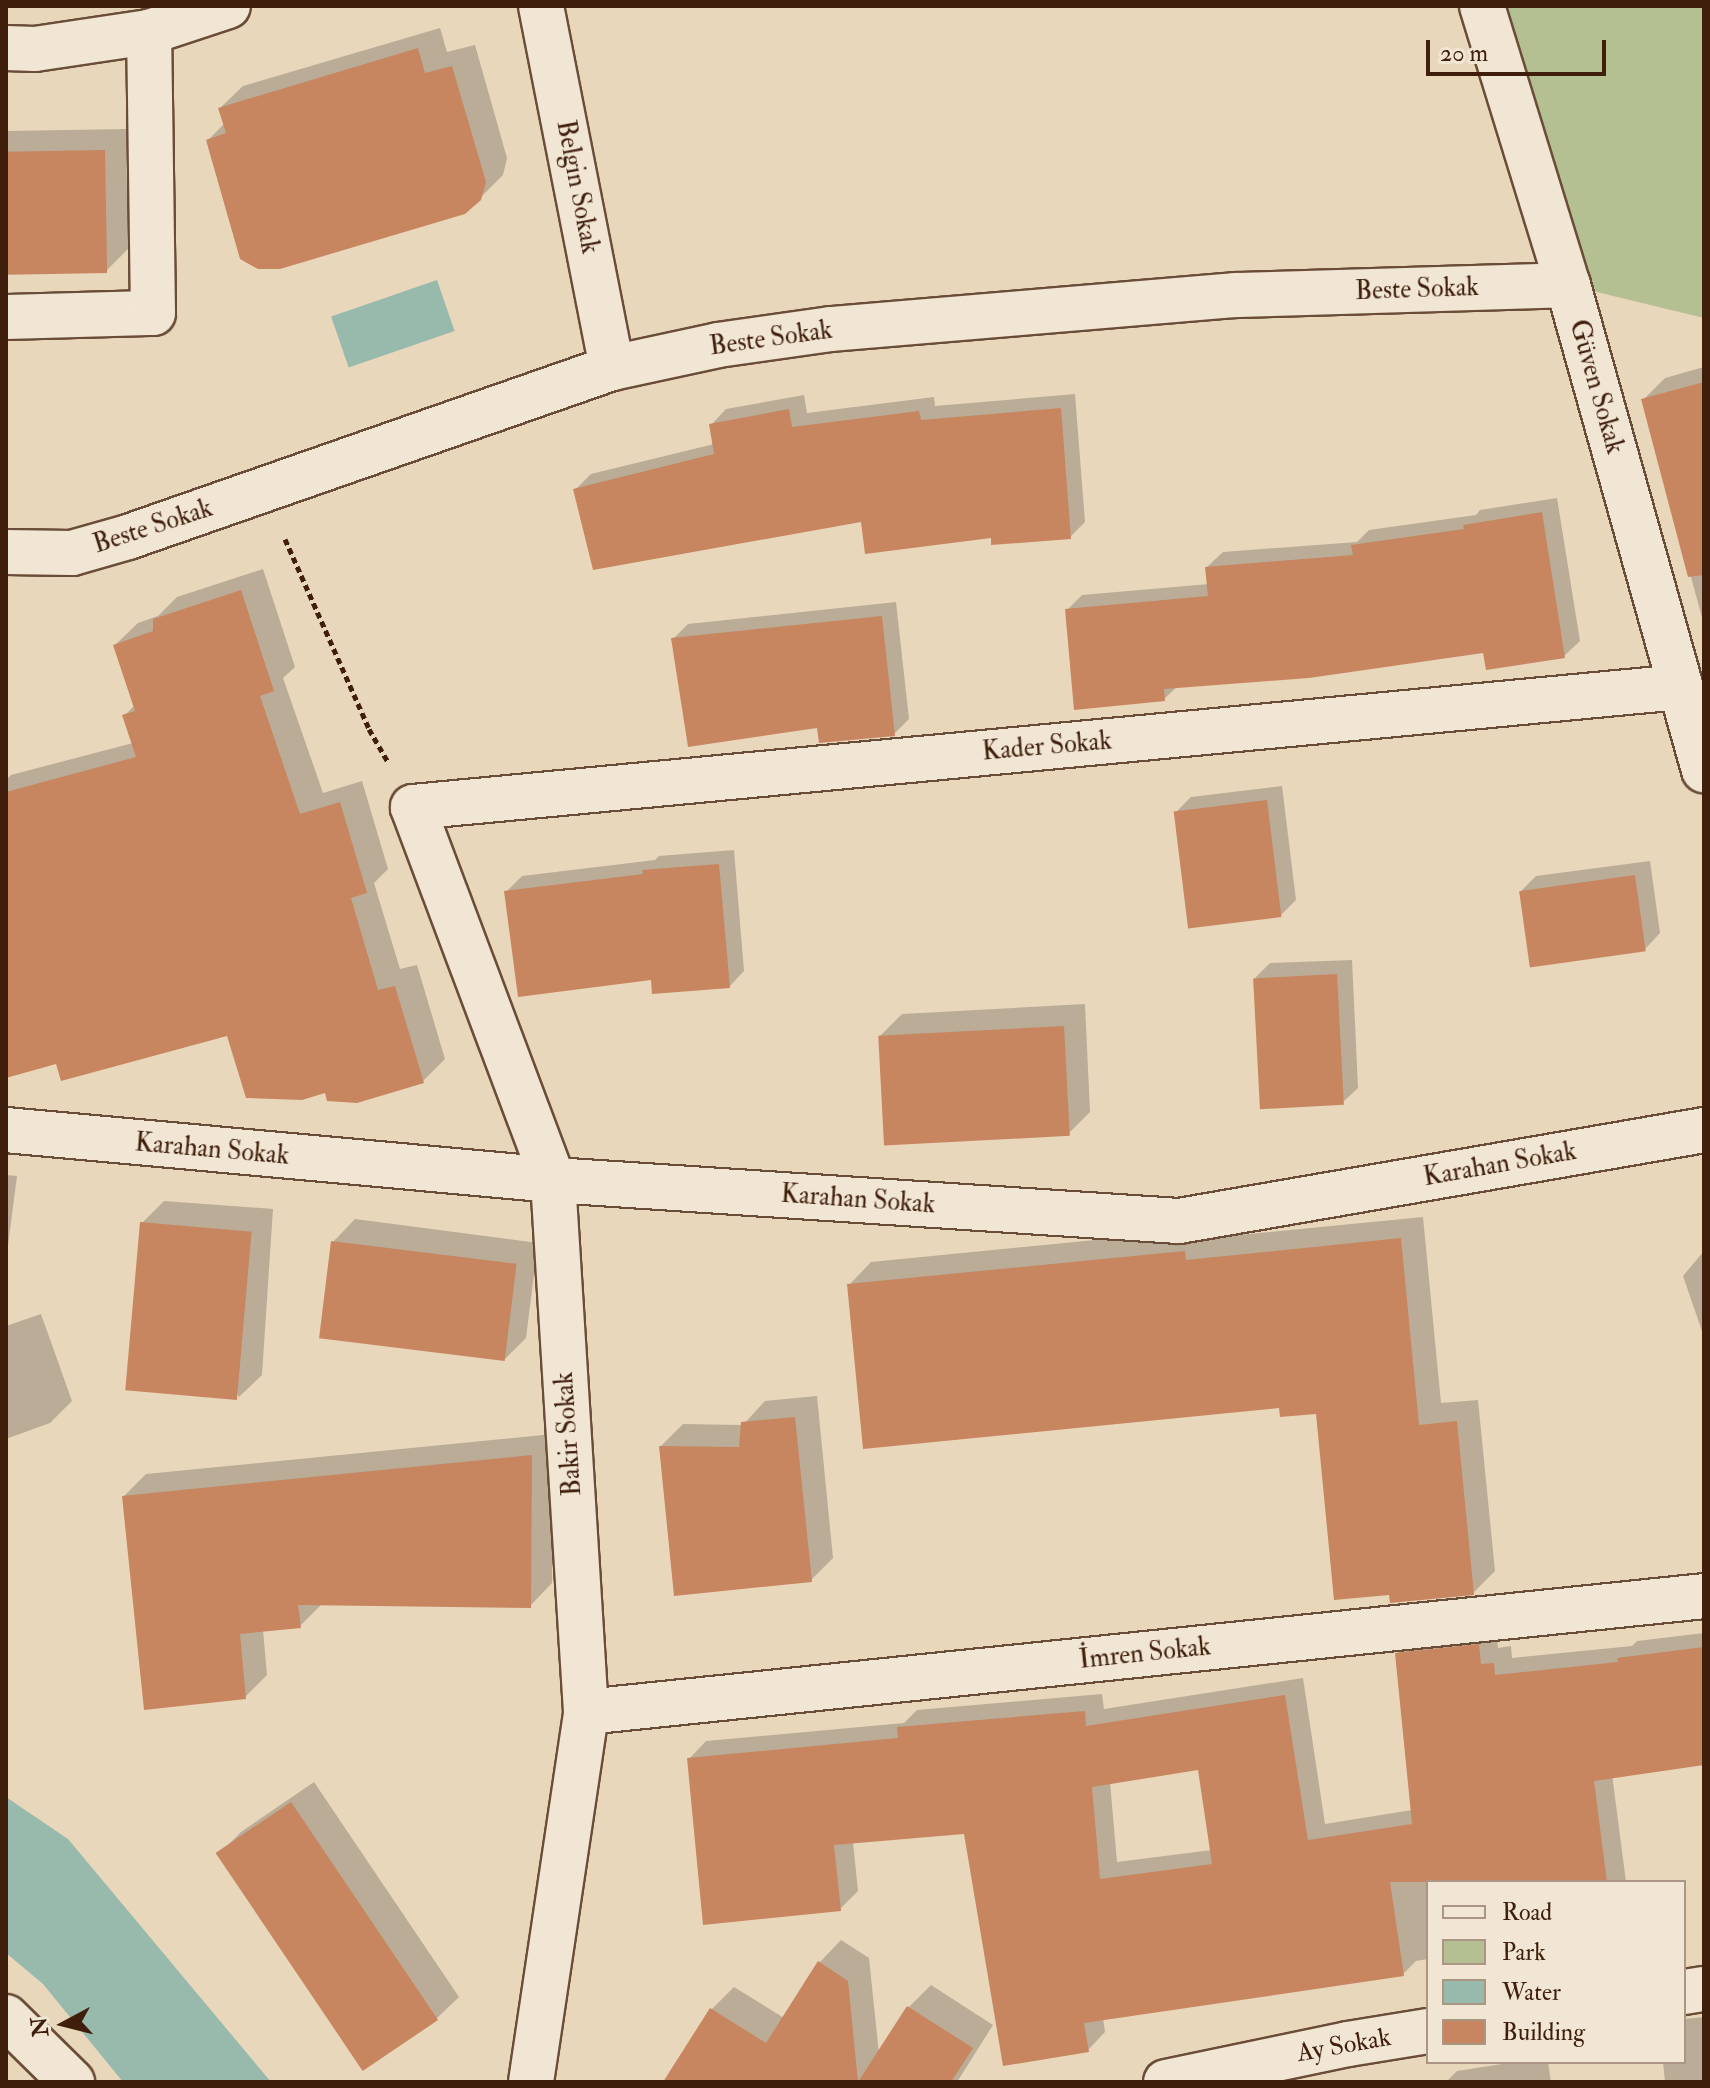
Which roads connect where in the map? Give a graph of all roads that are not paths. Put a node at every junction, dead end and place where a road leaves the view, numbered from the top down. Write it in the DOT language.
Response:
graph roads {
  1 [pos="228,6"];
  2 [pos="541,6"];
  3 [pos="1482,6"];
  4 [pos="149,32"];
  5 [pos="6,48"];
  6 [pos="1568,285"];
  7 [pos="6,317"];
  8 [pos="612,368"];
  9 [pos="6,552"];
  10 [pos="1680,687"];
  11 [pos="1704,770"];
  12 [pos="413,807"];
  13 [pos="6,1130"];
  14 [pos="1704,1130"];
  15 [pos="553,1180"];
  16 [pos="1704,1596"];
  17 [pos="586,1712"];
  18 [pos="6,2017"];
  19 [pos="1426,2031"];
  20 [pos="72,2082"];
  21 [pos="531,2082"];
  22 [pos="1166,2082"];
  1 -- 4 [label="street"];
  2 -- 8 [label="street, Belgin Sokak"];
  3 -- 6 [label="street, Güven Sokak"];
  4 -- 5 [label="street"];
  4 -- 7 [label="street"];
  6 -- 8 [label="street, Beste Sokak"];
  6 -- 10 [label="street, Güven Sokak"];
  8 -- 9 [label="street, Beste Sokak"];
  10 -- 11 [label="street, Güven Sokak"];
  10 -- 12 [label="street, Kader Sokak"];
  12 -- 15 [label="street, Bakir Sokak"];
  13 -- 15 [label="street, Karahan Sokak"];
  14 -- 15 [label="street, Karahan Sokak"];
  15 -- 17 [label="street, Bakir Sokak"];
  16 -- 17 [label="street, İmren Sokak"];
  17 -- 21 [label="street, Bakir Sokak"];
  18 -- 20 [label="street"];
  19 -- 22 [label="street, Ay Sokak"];
}
